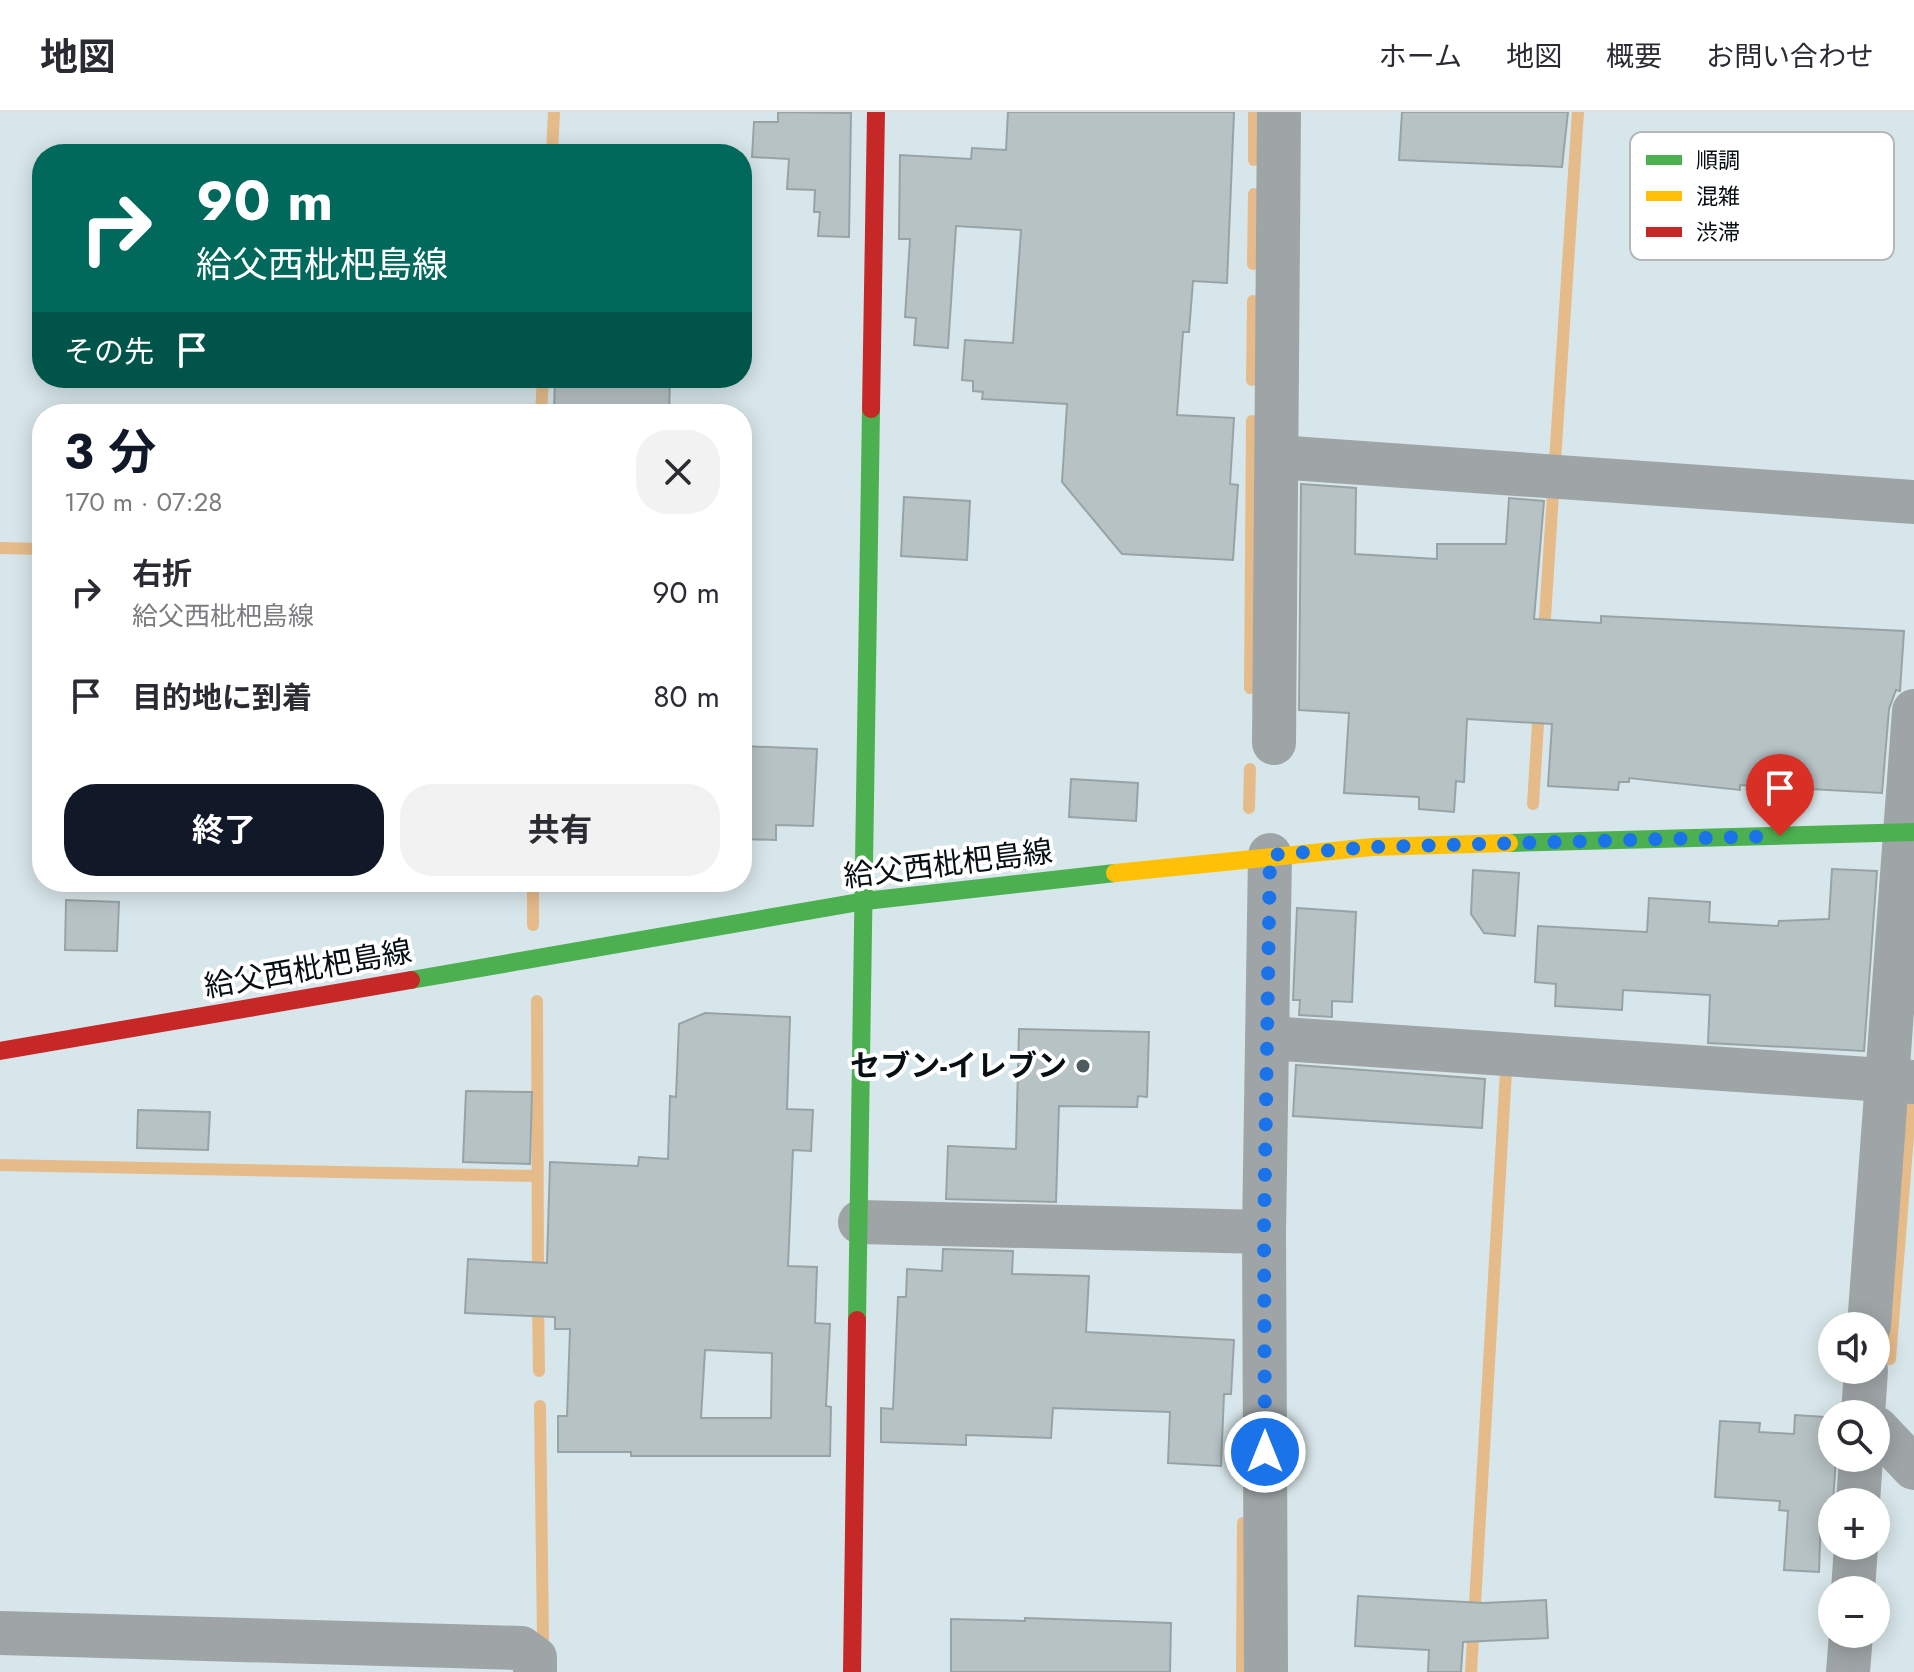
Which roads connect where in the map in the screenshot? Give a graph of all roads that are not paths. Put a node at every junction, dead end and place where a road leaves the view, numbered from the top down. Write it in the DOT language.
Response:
graph roads {
  1 [pos="876,112"];
  2 [pos="1279,112"];
  3 [pos="1277,457"];
  4 [pos="1914,502"];
  5 [pos="1914,711"];
  6 [pos="1274,743"];
  7 [pos="1910,832"];
  8 [pos="1270,855"];
  9 [pos="865,901"];
  10 [pos="1268,1038"];
  11 [pos="0,1051"];
  12 [pos="1901,1081"];
  13 [pos="860,1222"];
  14 [pos="1264,1232"];
  15 [pos="1871,1312"];
  16 [pos="1890,1443"];
  17 [pos="1914,1468"];
  18 [pos="0,1633"];
  19 [pos="1850,1648"];
  20 [pos="535,1672"];
  21 [pos="852,1672"];
  22 [pos="1266,1672"];
  23 [pos="1848,1672"];
  1 -- 9 [label="main road"];
  2 -- 3 [label="street"];
  3 -- 4 [label="street"];
  3 -- 6 [label="street"];
  5 -- 7 [label="street"];
  7 -- 8 [label="main road, 給父西枇杷島線"];
  7 -- 12 [label="street"];
  8 -- 9 [label="main road, 給父西枇杷島線"];
  8 -- 10 [label="street"];
  9 -- 11 [label="main road, 給父西枇杷島線"];
  9 -- 13 [label="main road"];
  10 -- 12 [label="street"];
  10 -- 14 [label="street"];
  12 -- 15 [label="street"];
  13 -- 14 [label="street"];
  13 -- 21 [label="main road"];
  14 -- 22 [label="street"];
  16 -- 17 [label="street"];
  18 -- 20 [label="street"];
  19 -- 23 [label="street"];
}
